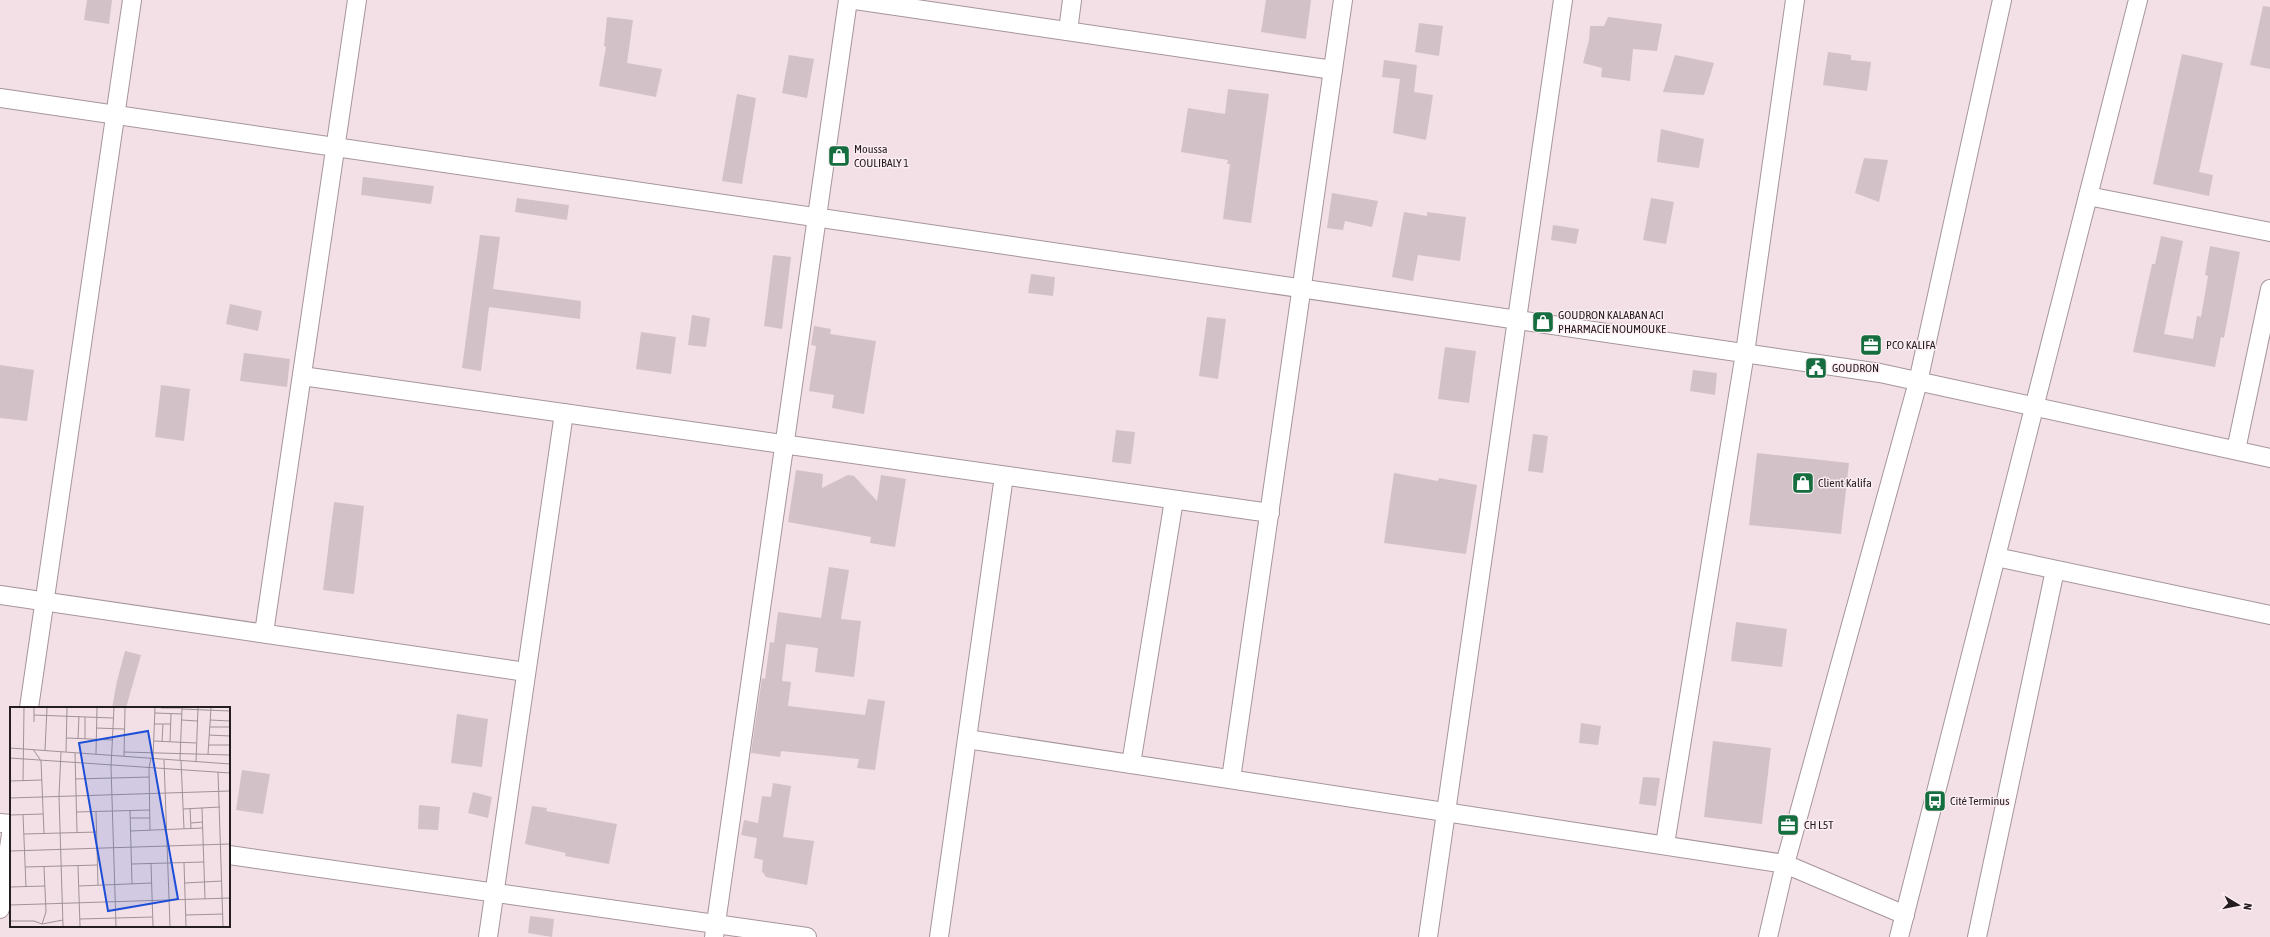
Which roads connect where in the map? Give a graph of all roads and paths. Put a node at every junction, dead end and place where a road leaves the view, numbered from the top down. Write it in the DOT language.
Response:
graph roads {
  1 [pos="132,0"];
  2 [pos="357,0"];
  3 [pos="848,0"];
  4 [pos="855,0"];
  5 [pos="1072,0"];
  6 [pos="1343,0"];
  7 [pos="1563,0"];
  8 [pos="1795,0"];
  9 [pos="2002,0"];
  10 [pos="2138,0"];
  11 [pos="1068,31"];
  12 [pos="1333,70"];
  13 [pos="0,98"];
  14 [pos="116,115"];
  15 [pos="336,147"];
  16 [pos="2088,196"];
  17 [pos="817,218"];
  18 [pos="2270,232"];
  19 [pos="1302,288"];
  20 [pos="2270,289"];
  21 [pos="1517,320"];
  22 [pos="1745,353"];
  23 [pos="302,376"];
  24 [pos="1918,382"];
  25 [pos="2035,406"];
  26 [pos="564,414"];
  27 [pos="784,445"];
  28 [pos="2236,450"];
  29 [pos="2270,458"];
  30 [pos="1004,476"];
  31 [pos="1174,500"];
  32 [pos="1270,513"];
  33 [pos="1996,557"];
  34 [pos="2055,570"];
  35 [pos="0,595"];
  36 [pos="45,602"];
  37 [pos="2270,615"];
  38 [pos="264,634"];
  39 [pos="526,672"];
  40 [pos="29,707"];
  41 [pos="967,739"];
  42 [pos="1131,764"];
  43 [pos="1231,779"];
  44 [pos="1446,811"];
  45 [pos="0,823"];
  46 [pos="10,824"];
  47 [pos="10,841"];
  48 [pos="1665,844"];
  49 [pos="230,855"];
  50 [pos="1785,864"];
  51 [pos="494,893"];
  52 [pos="0,910"];
  53 [pos="1905,915"];
  54 [pos="715,930"];
  55 [pos="488,937"];
  56 [pos="807,937"];
  57 [pos="940,937"];
  58 [pos="1428,937"];
  59 [pos="1768,937"];
  60 [pos="1899,937"];
  61 [pos="1977,937"];
  1 -- 14 [label="street"];
  2 -- 15 [label="street"];
  3 -- 17 [label="street"];
  4 -- 11 [label="street"];
  5 -- 11 [label="street"];
  6 -- 12 [label="street"];
  7 -- 21 [label="street"];
  8 -- 22 [label="street"];
  9 -- 24 [label="street"];
  10 -- 16 [label="street"];
  11 -- 12 [label="street"];
  12 -- 19 [label="street"];
  13 -- 14 [label="street"];
  14 -- 15 [label="street"];
  14 -- 36 [label="street"];
  15 -- 17 [label="street"];
  15 -- 23 [label="street"];
  16 -- 18 [label="street"];
  16 -- 25 [label="street"];
  17 -- 19 [label="street"];
  17 -- 27 [label="street"];
  19 -- 21 [label="street"];
  19 -- 32 [label="street"];
  20 -- 28 [label="street"];
  21 -- 22 [label="street"];
  21 -- 44 [label="street"];
  22 -- 24 [label="street"];
  22 -- 48 [label="street"];
  23 -- 26 [label="street"];
  23 -- 38 [label="street"];
  24 -- 25 [label="street"];
  24 -- 50 [label="street"];
  25 -- 28 [label="street"];
  25 -- 33 [label="street"];
  26 -- 27 [label="street"];
  26 -- 39 [label="street"];
  27 -- 30 [label="street"];
  27 -- 54 [label="street"];
  28 -- 29 [label="street"];
  30 -- 31 [label="street"];
  30 -- 41 [label="street"];
  31 -- 32 [label="street"];
  31 -- 42 [label="street"];
  32 -- 43 [label="street"];
  33 -- 34 [label="street"];
  33 -- 53 [label="street"];
  34 -- 37 [label="street"];
  34 -- 61 [label="street"];
  35 -- 36 [label="street"];
  36 -- 38 [label="street"];
  36 -- 40 [label="street"];
  38 -- 39 [label="street"];
  39 -- 51 [label="street"];
  41 -- 42 [label="street"];
  41 -- 57 [label="street"];
  42 -- 43 [label="street"];
  43 -- 44 [label="street"];
  44 -- 48 [label="street"];
  44 -- 58 [label="street"];
  45 -- 46 [label="street"];
  47 -- 52 [label="street"];
  48 -- 50 [label="street"];
  49 -- 51 [label="street"];
  50 -- 53 [label="street"];
  50 -- 59 [label="street"];
  51 -- 54 [label="street"];
  51 -- 55 [label="street"];
  53 -- 60 [label="street"];
  54 -- 56 [label="street"];
}
